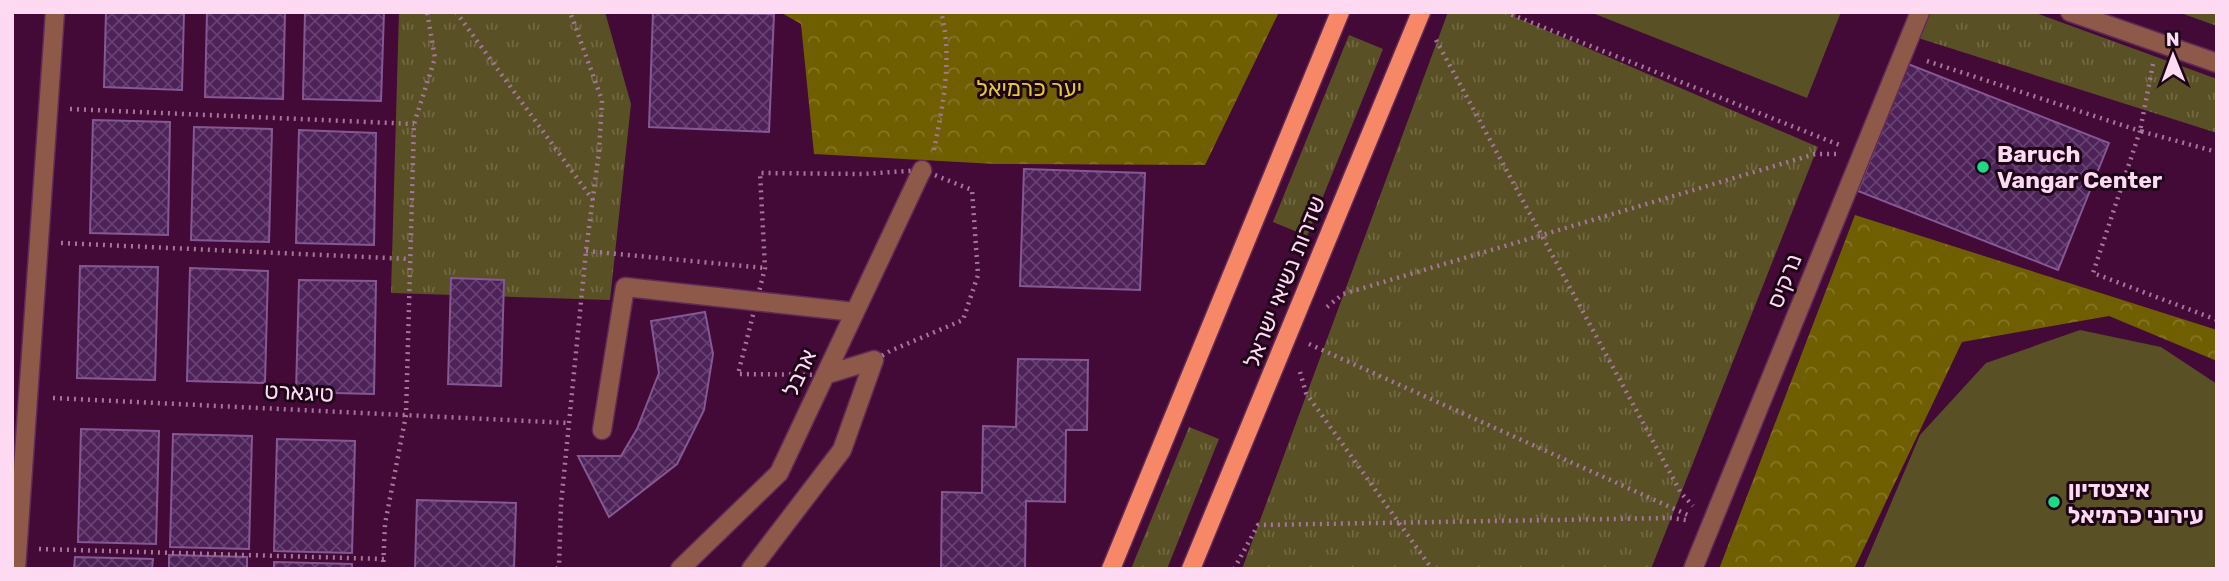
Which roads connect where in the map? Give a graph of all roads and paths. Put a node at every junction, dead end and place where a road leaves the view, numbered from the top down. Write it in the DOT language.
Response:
graph roads {
  1 [pos="55,12"];
  2 [pos="427,12"];
  3 [pos="456,12"];
  4 [pos="570,12"];
  5 [pos="941,12"];
  6 [pos="1340,12"];
  7 [pos="1420,12"];
  8 [pos="1504,12"];
  9 [pos="1920,12"];
  10 [pos="2070,12"];
  11 [pos="1436,33"];
  12 [pos="2157,42"];
  13 [pos="1903,53"];
  14 [pos="2217,63"];
  15 [pos="48,108"];
  16 [pos="414,124"];
  17 [pos="2140,131"];
  18 [pos="2217,152"];
  19 [pos="1863,154"];
  20 [pos="928,162"];
  21 [pos="593,200"];
  22 [pos="1541,235"];
  23 [pos="39,242"];
  24 [pos="586,251"];
  25 [pos="410,259"];
  26 [pos="765,268"];
  27 [pos="855,312"];
  28 [pos="2217,320"];
  29 [pos="1290,334"];
  30 [pos="825,375"];
  31 [pos="28,396"];
  32 [pos="406,415"];
  33 [pos="569,423"];
  34 [pos="601,430"];
  35 [pos="1399,522"];
  36 [pos="1711,524"];
  37 [pos="17,549"];
  38 [pos="384,559"];
  39 [pos="16,569"];
  40 [pos="383,569"];
  41 [pos="557,569"];
  42 [pos="680,569"];
  43 [pos="751,569"];
  44 [pos="1111,569"];
  45 [pos="1191,569"];
  46 [pos="1234,569"];
  47 [pos="1432,569"];
  48 [pos="1693,569"];
  1 -- 15 [label="street"];
  2 -- 16 [label="path"];
  3 -- 21 [label="path"];
  4 -- 21 [label="path"];
  5 -- 20 [label="path"];
  6 -- 44 [label="main road"];
  7 -- 29 [label="main road, שדרות נשיאי ישראל"];
  8 -- 19 [label="path"];
  9 -- 13 [label="street, נרקיס"];
  10 -- 12 [label="street"];
  11 -- 22 [label="path"];
  12 -- 14 [label="street"];
  12 -- 17 [label="path"];
  13 -- 17 [label="path"];
  13 -- 19 [label="street, נרקיס"];
  15 -- 16 [label="path"];
  15 -- 23 [label="street"];
  16 -- 25 [label="path"];
  17 -- 18 [label="path"];
  17 -- 28 [label="path"];
  19 -- 22 [label="path"];
  19 -- 36 [label="street, נרקיס"];
  20 -- 27 [label="street, ארבל"];
  21 -- 24 [label="path"];
  22 -- 29 [label="path"];
  22 -- 36 [label="path"];
  23 -- 25 [label="path"];
  23 -- 31 [label="street"];
  24 -- 26 [label="path"];
  24 -- 33 [label="path"];
  25 -- 32 [label="path"];
  27 -- 30 [label="street, ארבל"];
  27 -- 34 [label="street"];
  29 -- 35 [label="path"];
  29 -- 36 [label="path"];
  29 -- 45 [label="main road, שדרות נשיאי ישראל"];
  30 -- 42 [label="street, ארבל"];
  30 -- 43 [label="street"];
  31 -- 32 [label="path, טיגארט"];
  31 -- 37 [label="street"];
  32 -- 33 [label="path, טיגארט"];
  32 -- 38 [label="path"];
  33 -- 41 [label="path"];
  35 -- 36 [label="path"];
  35 -- 46 [label="path"];
  35 -- 47 [label="path"];
  36 -- 48 [label="street, נרקיס"];
  37 -- 38 [label="path"];
  37 -- 39 [label="street"];
  38 -- 40 [label="path"];
}
